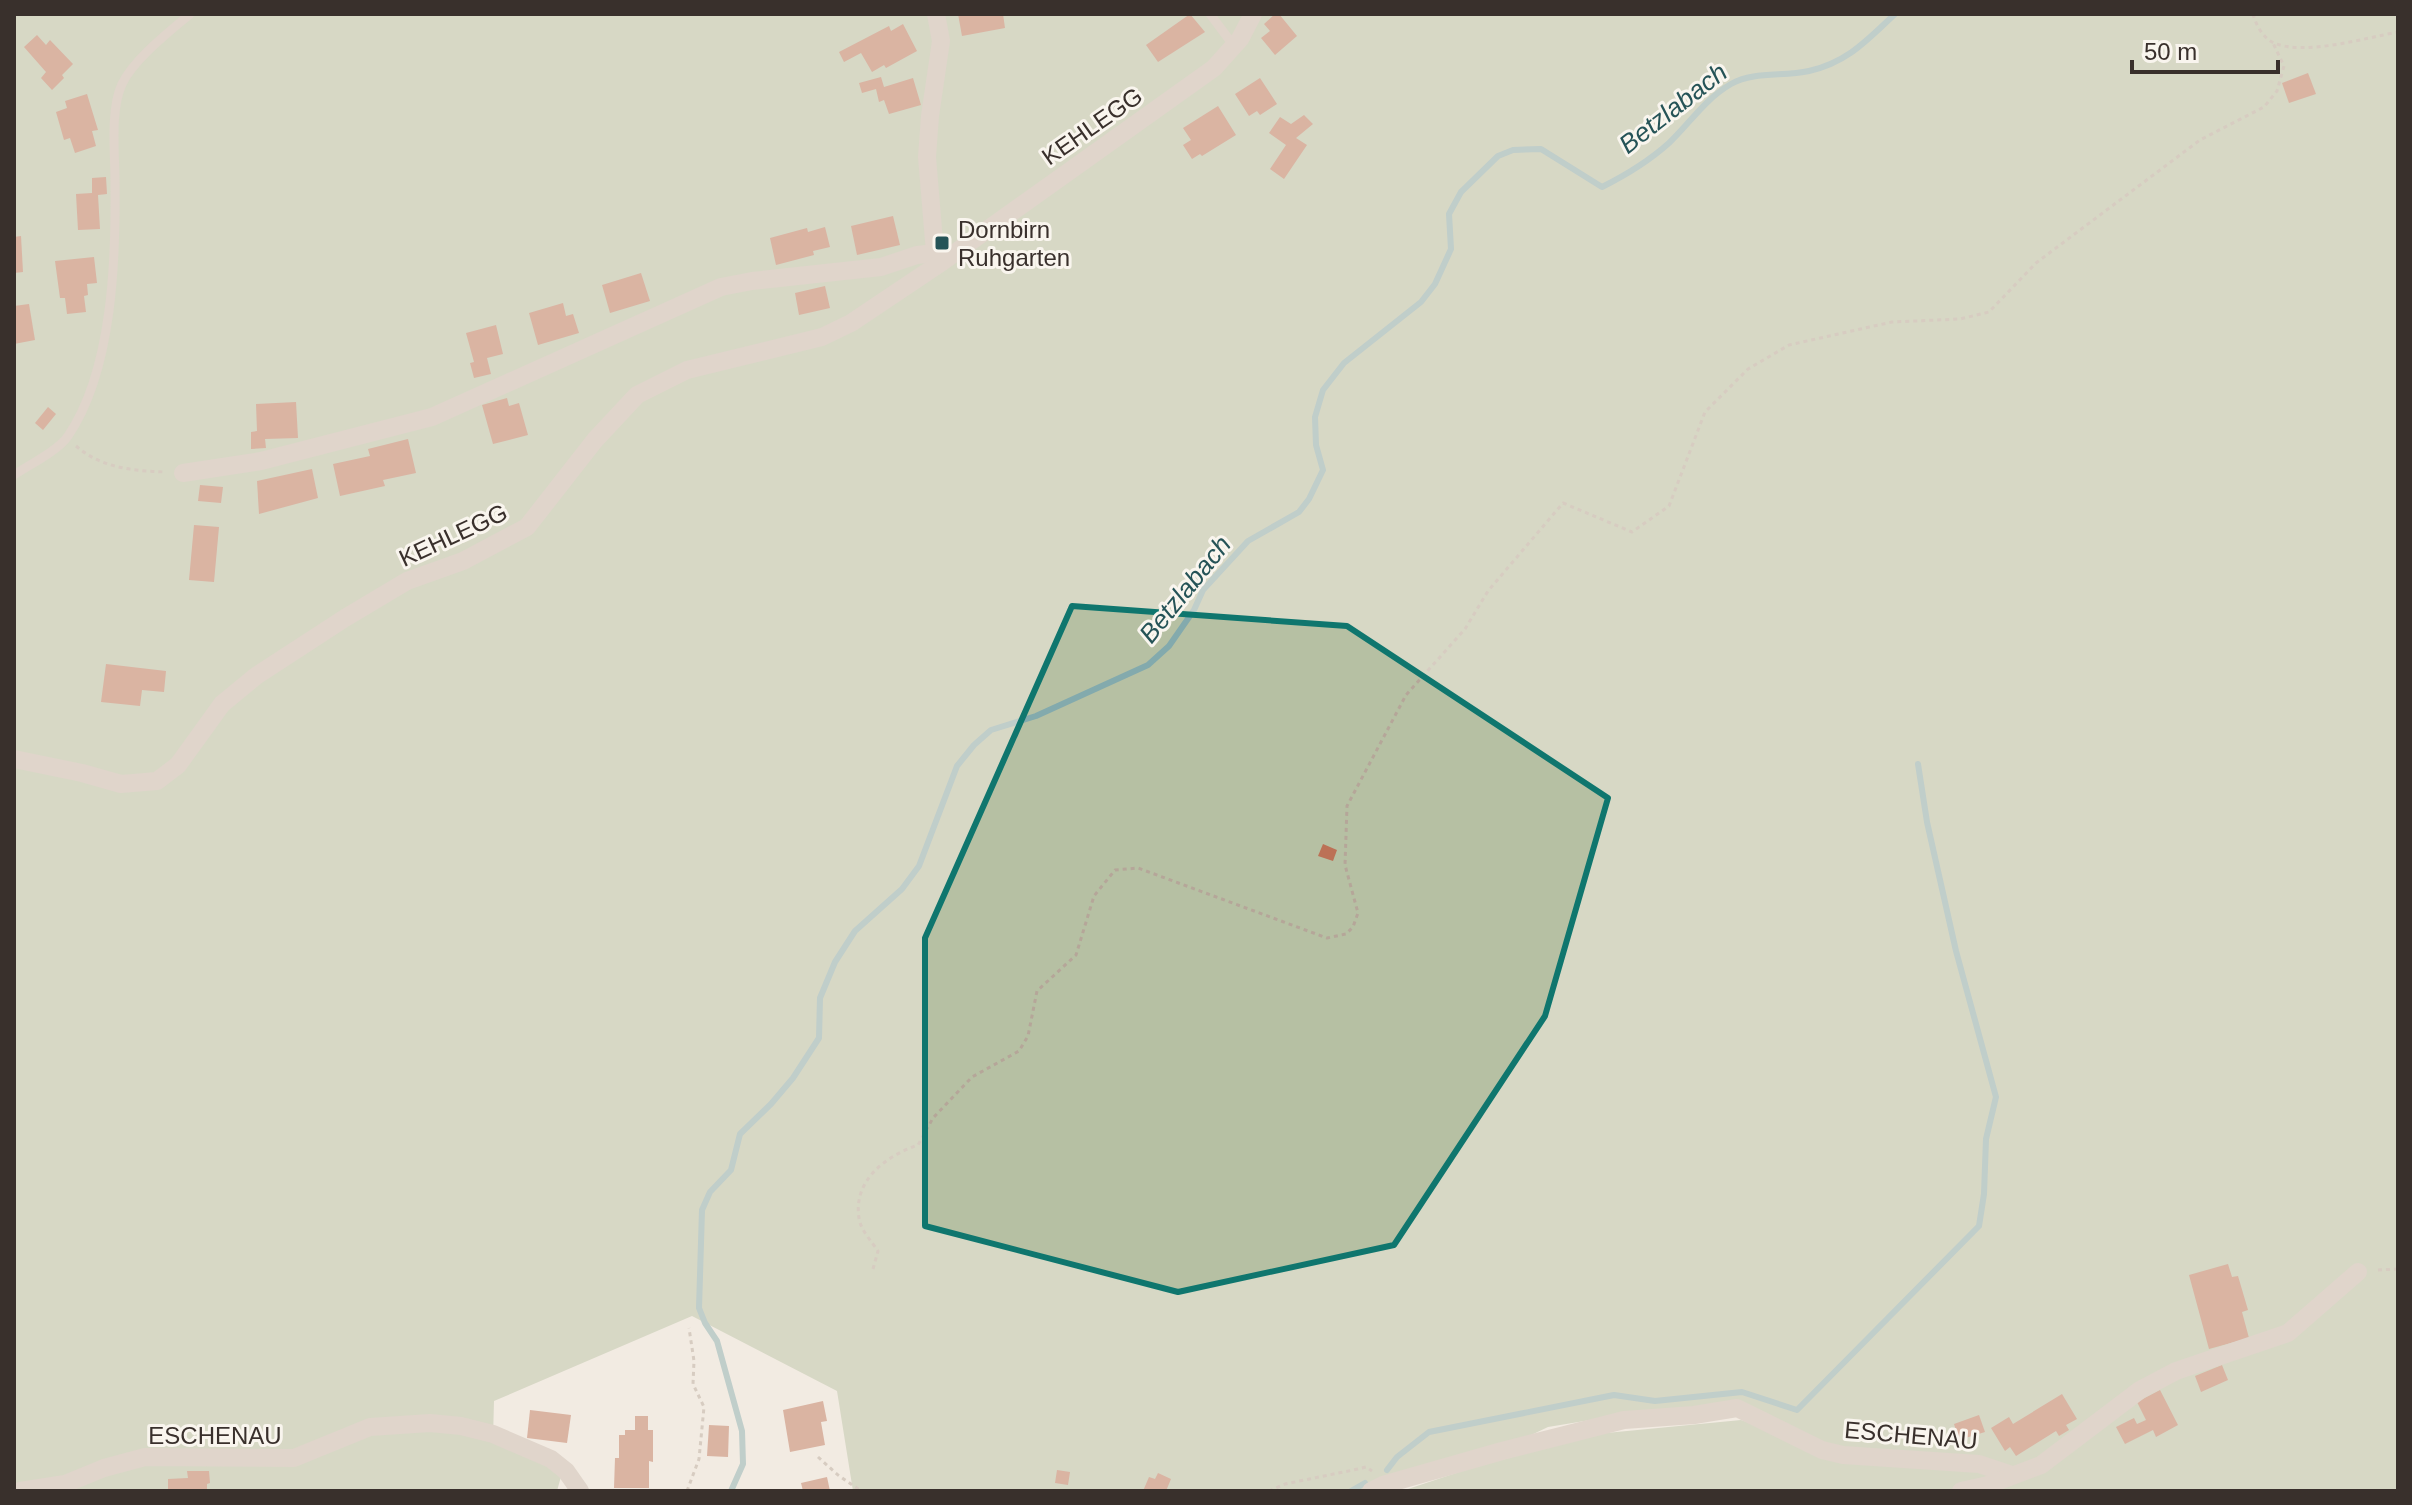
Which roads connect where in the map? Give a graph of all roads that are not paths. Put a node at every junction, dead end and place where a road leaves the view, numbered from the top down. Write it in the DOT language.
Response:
graph roads {
  1 [pos="190,14"];
  2 [pos="936,14"];
  3 [pos="1210,14"];
  4 [pos="1253,14"];
  5 [pos="1234,46"];
  6 [pos="938,257"];
  7 [pos="183,473"];
  8 [pos="14,475"];
  9 [pos="14,759"];
  10 [pos="2358,1272"];
  11 [pos="2012,1475"];
  12 [pos="1374,1484"];
  13 [pos="20,1491"];
  14 [pos="580,1491"];
  15 [pos="1961,1491"];
  1 -- 8 [label="lane"];
  2 -- 6 [label="street"];
  3 -- 5 [label="lane"];
  4 -- 5 [label="street, KEHLEGG"];
  5 -- 6 [label="street, KEHLEGG"];
  6 -- 7 [label="street, KEHLEGG"];
  6 -- 9 [label="street, KEHLEGG"];
  10 -- 11 [label="street"];
  11 -- 12 [label="street, ESCHENAU"];
  11 -- 15 [label="street"];
  13 -- 14 [label="street, ESCHENAU"];
}
